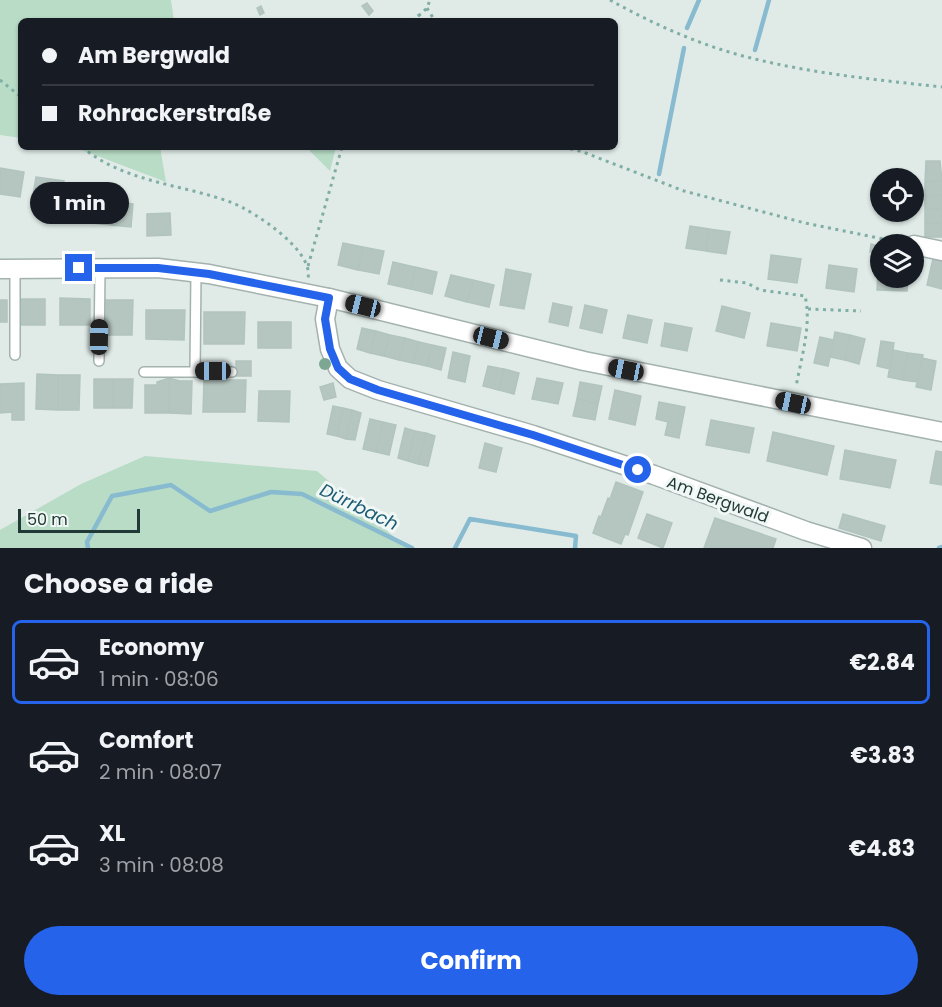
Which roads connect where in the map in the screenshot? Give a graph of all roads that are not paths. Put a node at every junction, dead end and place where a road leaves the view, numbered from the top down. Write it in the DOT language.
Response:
graph roads {
  1 [pos="924,247"];
  2 [pos="942,251"];
  3 [pos="100,267"];
  4 [pos="8,269"];
  5 [pos="196,272"];
  6 [pos="329,298"];
  7 [pos="15,354"];
  8 [pos="99,361"];
  9 [pos="195,371"];
  10 [pos="144,372"];
  11 [pos="232,372"];
  12 [pos="942,432"];
  13 [pos="862,548"];
  1 -- 2 [label="street"];
  3 -- 4 [label="street"];
  3 -- 5 [label="street"];
  3 -- 8 [label="lane"];
  4 -- 7 [label="lane"];
  5 -- 6 [label="street"];
  5 -- 9 [label="lane"];
  6 -- 12 [label="street"];
  6 -- 13 [label="street, Am Bergwald"];
  9 -- 10 [label="lane"];
  9 -- 11 [label="lane"];
}
